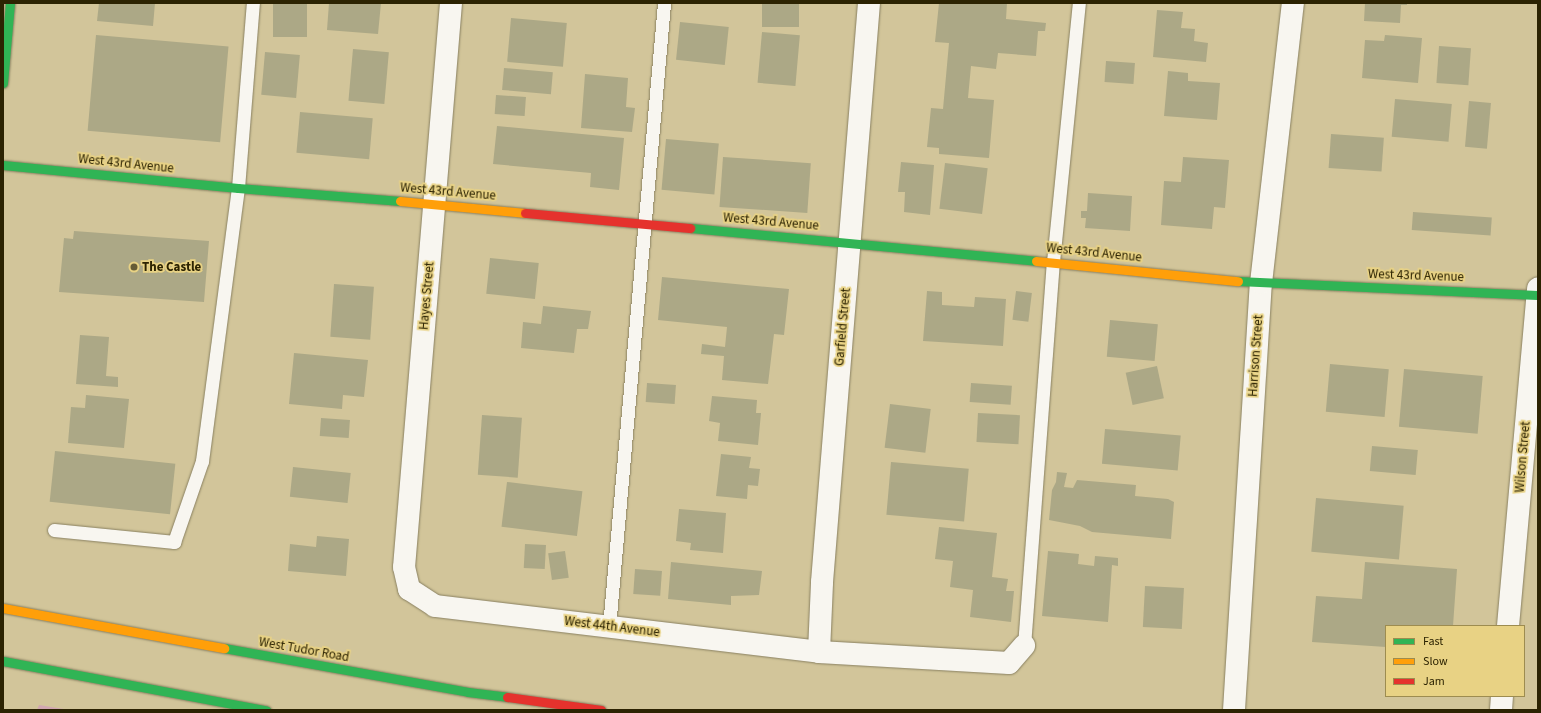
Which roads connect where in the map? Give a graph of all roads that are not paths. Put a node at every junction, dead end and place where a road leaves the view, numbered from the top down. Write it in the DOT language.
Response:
graph roads {
  1 [pos="10,3"];
  2 [pos="253,3"];
  3 [pos="451,3"];
  4 [pos="664,3"];
  5 [pos="869,3"];
  6 [pos="1079,3"];
  7 [pos="1293,3"];
  8 [pos="3,83"];
  9 [pos="3,165"];
  10 [pos="238,188"];
  11 [pos="435,204"];
  12 [pos="646,224"];
  13 [pos="850,243"];
  14 [pos="1053,262"];
  15 [pos="1261,283"];
  16 [pos="1538,292"];
  17 [pos="54,530"];
  18 [pos="409,589"];
  19 [pos="3,608"];
  20 [pos="1508,625"];
  21 [pos="609,627"];
  22 [pos="1024,646"];
  23 [pos="819,652"];
  24 [pos="3,661"];
  25 [pos="1502,697"];
  26 [pos="266,710"];
  27 [pos="601,710"];
  28 [pos="1234,710"];
  29 [pos="1501,710"];
  1 -- 8 [label="street"];
  2 -- 10 [label="lane"];
  3 -- 11 [label="street, Hayes Street"];
  4 -- 12 [label="lane"];
  5 -- 13 [label="street, Garfield Street"];
  6 -- 14 [label="lane"];
  7 -- 15 [label="street, Harrison Street"];
  9 -- 10 [label="street, West 43rd Avenue"];
  10 -- 11 [label="street, West 43rd Avenue"];
  10 -- 17 [label="lane"];
  11 -- 12 [label="street, West 43rd Avenue"];
  11 -- 18 [label="street, Hayes Street"];
  12 -- 13 [label="street, West 43rd Avenue"];
  12 -- 21 [label="lane"];
  13 -- 14 [label="street, West 43rd Avenue"];
  13 -- 23 [label="street, Garfield Street"];
  14 -- 15 [label="street, West 43rd Avenue"];
  14 -- 22 [label="lane"];
  15 -- 16 [label="street, West 43rd Avenue"];
  15 -- 28 [label="street, Harrison Street"];
  16 -- 20 [label="street, Wilson Street"];
  18 -- 21 [label="street, West 44th Avenue"];
  19 -- 27 [label="street, West Tudor Road"];
  21 -- 23 [label="street, West 44th Avenue"];
  22 -- 23 [label="street, West 44th Avenue"];
  24 -- 26 [label="street"];
  25 -- 29 [label="street"];
}
